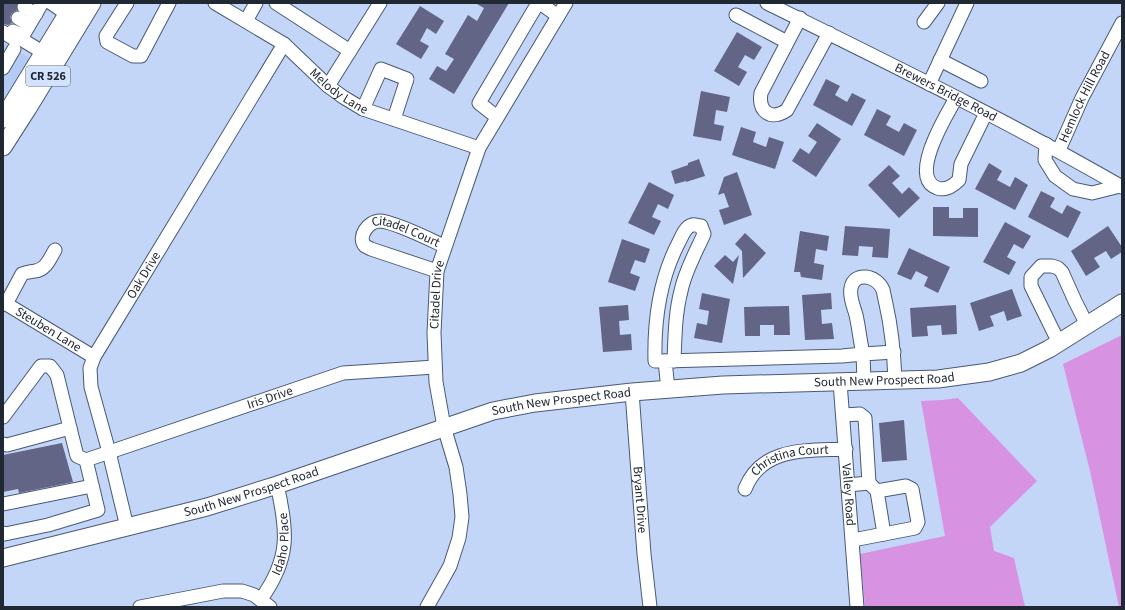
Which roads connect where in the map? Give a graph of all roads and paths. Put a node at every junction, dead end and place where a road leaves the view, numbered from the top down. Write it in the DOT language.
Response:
graph roads {
  1 [pos="92,3"];
  2 [pos="127,3"];
  3 [pos="169,3"];
  4 [pos="216,3"];
  5 [pos="256,3"];
  6 [pos="276,3"];
  7 [pos="380,3"];
  8 [pos="539,3"];
  9 [pos="566,3"];
  10 [pos="767,3"];
  11 [pos="938,3"];
  12 [pos="967,3"];
  13 [pos="71,9"];
  14 [pos="32,11"];
  15 [pos="736,15"];
  16 [pos="558,16"];
  17 [pos="800,18"];
  18 [pos="246,21"];
  19 [pos="924,22"];
  20 [pos="1122,23"];
  21 [pos="829,33"];
  22 [pos="13,38"];
  23 [pos="787,42"];
  24 [pos="284,44"];
  25 [pos="350,51"];
  26 [pos="44,53"];
  27 [pos="940,60"];
  28 [pos="504,61"];
  29 [pos="3,68"];
  30 [pos="523,74"];
  31 [pos="981,81"];
  32 [pos="929,84"];
  33 [pos="328,86"];
  34 [pos="956,98"];
  35 [pos="8,100"];
  36 [pos="363,109"];
  37 [pos="986,113"];
  38 [pos="497,117"];
  39 [pos="3,119"];
  40 [pos="394,119"];
  41 [pos="1046,144"];
  42 [pos="3,148"];
  43 [pos="479,148"];
  44 [pos="1059,150"];
  45 [pos="1121,186"];
  46 [pos="444,246"];
  47 [pos="55,250"];
  48 [pos="437,271"];
  49 [pos="4,303"];
  50 [pos="1122,303"];
  51 [pos="1087,325"];
  52 [pos="1059,343"];
  53 [pos="894,352"];
  54 [pos="863,354"];
  55 [pos="94,357"];
  56 [pos="669,361"];
  57 [pos="435,367"];
  58 [pos="895,380"];
  59 [pos="864,381"];
  60 [pos="840,382"];
  61 [pos="668,389"];
  62 [pos="632,392"];
  63 [pos="843,415"];
  64 [pos="3,417"];
  65 [pos="444,427"];
  66 [pos="70,428"];
  67 [pos="3,444"];
  68 [pos="846,449"];
  69 [pos="109,452"];
  70 [pos="86,460"];
  71 [pos="277,485"];
  72 [pos="848,485"];
  73 [pos="92,486"];
  74 [pos="873,487"];
  75 [pos="745,489"];
  76 [pos="3,504"];
  77 [pos="48,525"];
  78 [pos="127,527"];
  79 [pos="3,533"];
  80 [pos="884,534"];
  81 [pos="852,540"];
  82 [pos="53,546"];
  83 [pos="3,558"];
  84 [pos="266,603"];
  85 [pos="140,607"];
  86 [pos="427,607"];
  87 [pos="650,607"];
  88 [pos="857,607"];
  1 -- 42 [label="main road, CR 526"];
  2 -- 3 [label="street"];
  4 -- 18 [label="street, Melody Lane"];
  5 -- 18 [label="street"];
  6 -- 25 [label="street"];
  7 -- 25 [label="street"];
  8 -- 16 [label="street"];
  8 -- 28 [label="street"];
  9 -- 16 [label="street, Citadel Drive"];
  10 -- 17 [label="street, Brewers Bridge Road"];
  11 -- 19 [label="street"];
  12 -- 27 [label="street"];
  13 -- 14 [label="street"];
  13 -- 26 [label="main road, CR 526"];
  14 -- 22 [label="street"];
  15 -- 23 [label="street"];
  16 -- 30 [label="street, Citadel Drive"];
  17 -- 21 [label="street, Brewers Bridge Road"];
  17 -- 23 [label="street"];
  18 -- 24 [label="street, Melody Lane"];
  20 -- 44 [label="street, Hemlock Hill Road"];
  21 -- 23 [label="street"];
  21 -- 32 [label="street, Brewers Bridge Road"];
  22 -- 26 [label="street"];
  22 -- 29 [label="street"];
  24 -- 33 [label="street, Melody Lane"];
  24 -- 55 [label="street, Oak Drive"];
  25 -- 33 [label="street"];
  26 -- 35 [label="main road, CR 526"];
  27 -- 31 [label="street"];
  27 -- 32 [label="street"];
  28 -- 30 [label="street"];
  28 -- 38 [label="street"];
  30 -- 38 [label="street, Citadel Drive"];
  32 -- 34 [label="street, Brewers Bridge Road"];
  33 -- 36 [label="street, Melody Lane"];
  34 -- 37 [label="street, Brewers Bridge Road"];
  34 -- 37 [label="street"];
  35 -- 39 [label="main road, CR 526"];
  36 -- 40 [label="street, Melody Lane"];
  36 -- 40 [label="street"];
  37 -- 41 [label="street, Brewers Bridge Road"];
  38 -- 43 [label="street, Citadel Drive"];
  40 -- 43 [label="street, Melody Lane"];
  41 -- 44 [label="street, Brewers Bridge Road"];
  41 -- 45 [label="street"];
  43 -- 46 [label="street, Citadel Drive"];
  44 -- 45 [label="street, Brewers Bridge Road"];
  46 -- 48 [label="street, Citadel Drive"];
  46 -- 48 [label="street, Citadel Court"];
  47 -- 49 [label="street"];
  48 -- 57 [label="street, Citadel Drive"];
  49 -- 55 [label="street, Steuben Lane"];
  50 -- 51 [label="main road, South New Prospect Road"];
  51 -- 52 [label="main road, South New Prospect Road"];
  51 -- 52 [label="street"];
  52 -- 58 [label="main road, South New Prospect Road"];
  53 -- 54 [label="street"];
  53 -- 54 [label="street"];
  53 -- 58 [label="street"];
  54 -- 56 [label="street"];
  54 -- 59 [label="street"];
  55 -- 69 [label="street, Oak Drive"];
  56 -- 56 [label="street"];
  56 -- 61 [label="street"];
  57 -- 65 [label="street, Citadel Drive"];
  57 -- 69 [label="street, Iris Drive"];
  58 -- 59 [label="main road, South New Prospect Road"];
  59 -- 60 [label="main road, South New Prospect Road"];
  60 -- 61 [label="main road, South New Prospect Road"];
  60 -- 63 [label="street, Valley Road"];
  61 -- 62 [label="main road, South New Prospect Road"];
  62 -- 65 [label="main road, South New Prospect Road"];
  62 -- 87 [label="street, Bryant Drive"];
  63 -- 68 [label="street, Valley Road"];
  63 -- 74 [label="street"];
  64 -- 66 [label="street"];
  65 -- 71 [label="main road, South New Prospect Road"];
  65 -- 86 [label="street, Citadel Drive"];
  66 -- 67 [label="street"];
  66 -- 70 [label="street"];
  68 -- 72 [label="street, Valley Road"];
  68 -- 75 [label="street, Christina Court"];
  69 -- 70 [label="street, Iris Drive"];
  69 -- 78 [label="street, Oak Drive"];
  70 -- 73 [label="street"];
  71 -- 78 [label="main road, South New Prospect Road"];
  71 -- 84 [label="street, Idaho Place"];
  72 -- 74 [label="street"];
  72 -- 81 [label="street, Valley Road"];
  73 -- 76 [label="street"];
  73 -- 77 [label="street"];
  74 -- 80 [label="street"];
  74 -- 80 [label="street"];
  77 -- 79 [label="street"];
  77 -- 82 [label="street"];
  78 -- 82 [label="main road, South New Prospect Road"];
  80 -- 81 [label="street"];
  81 -- 88 [label="street, Valley Road"];
  82 -- 83 [label="main road, South New Prospect Road"];
  84 -- 85 [label="street"];
}
